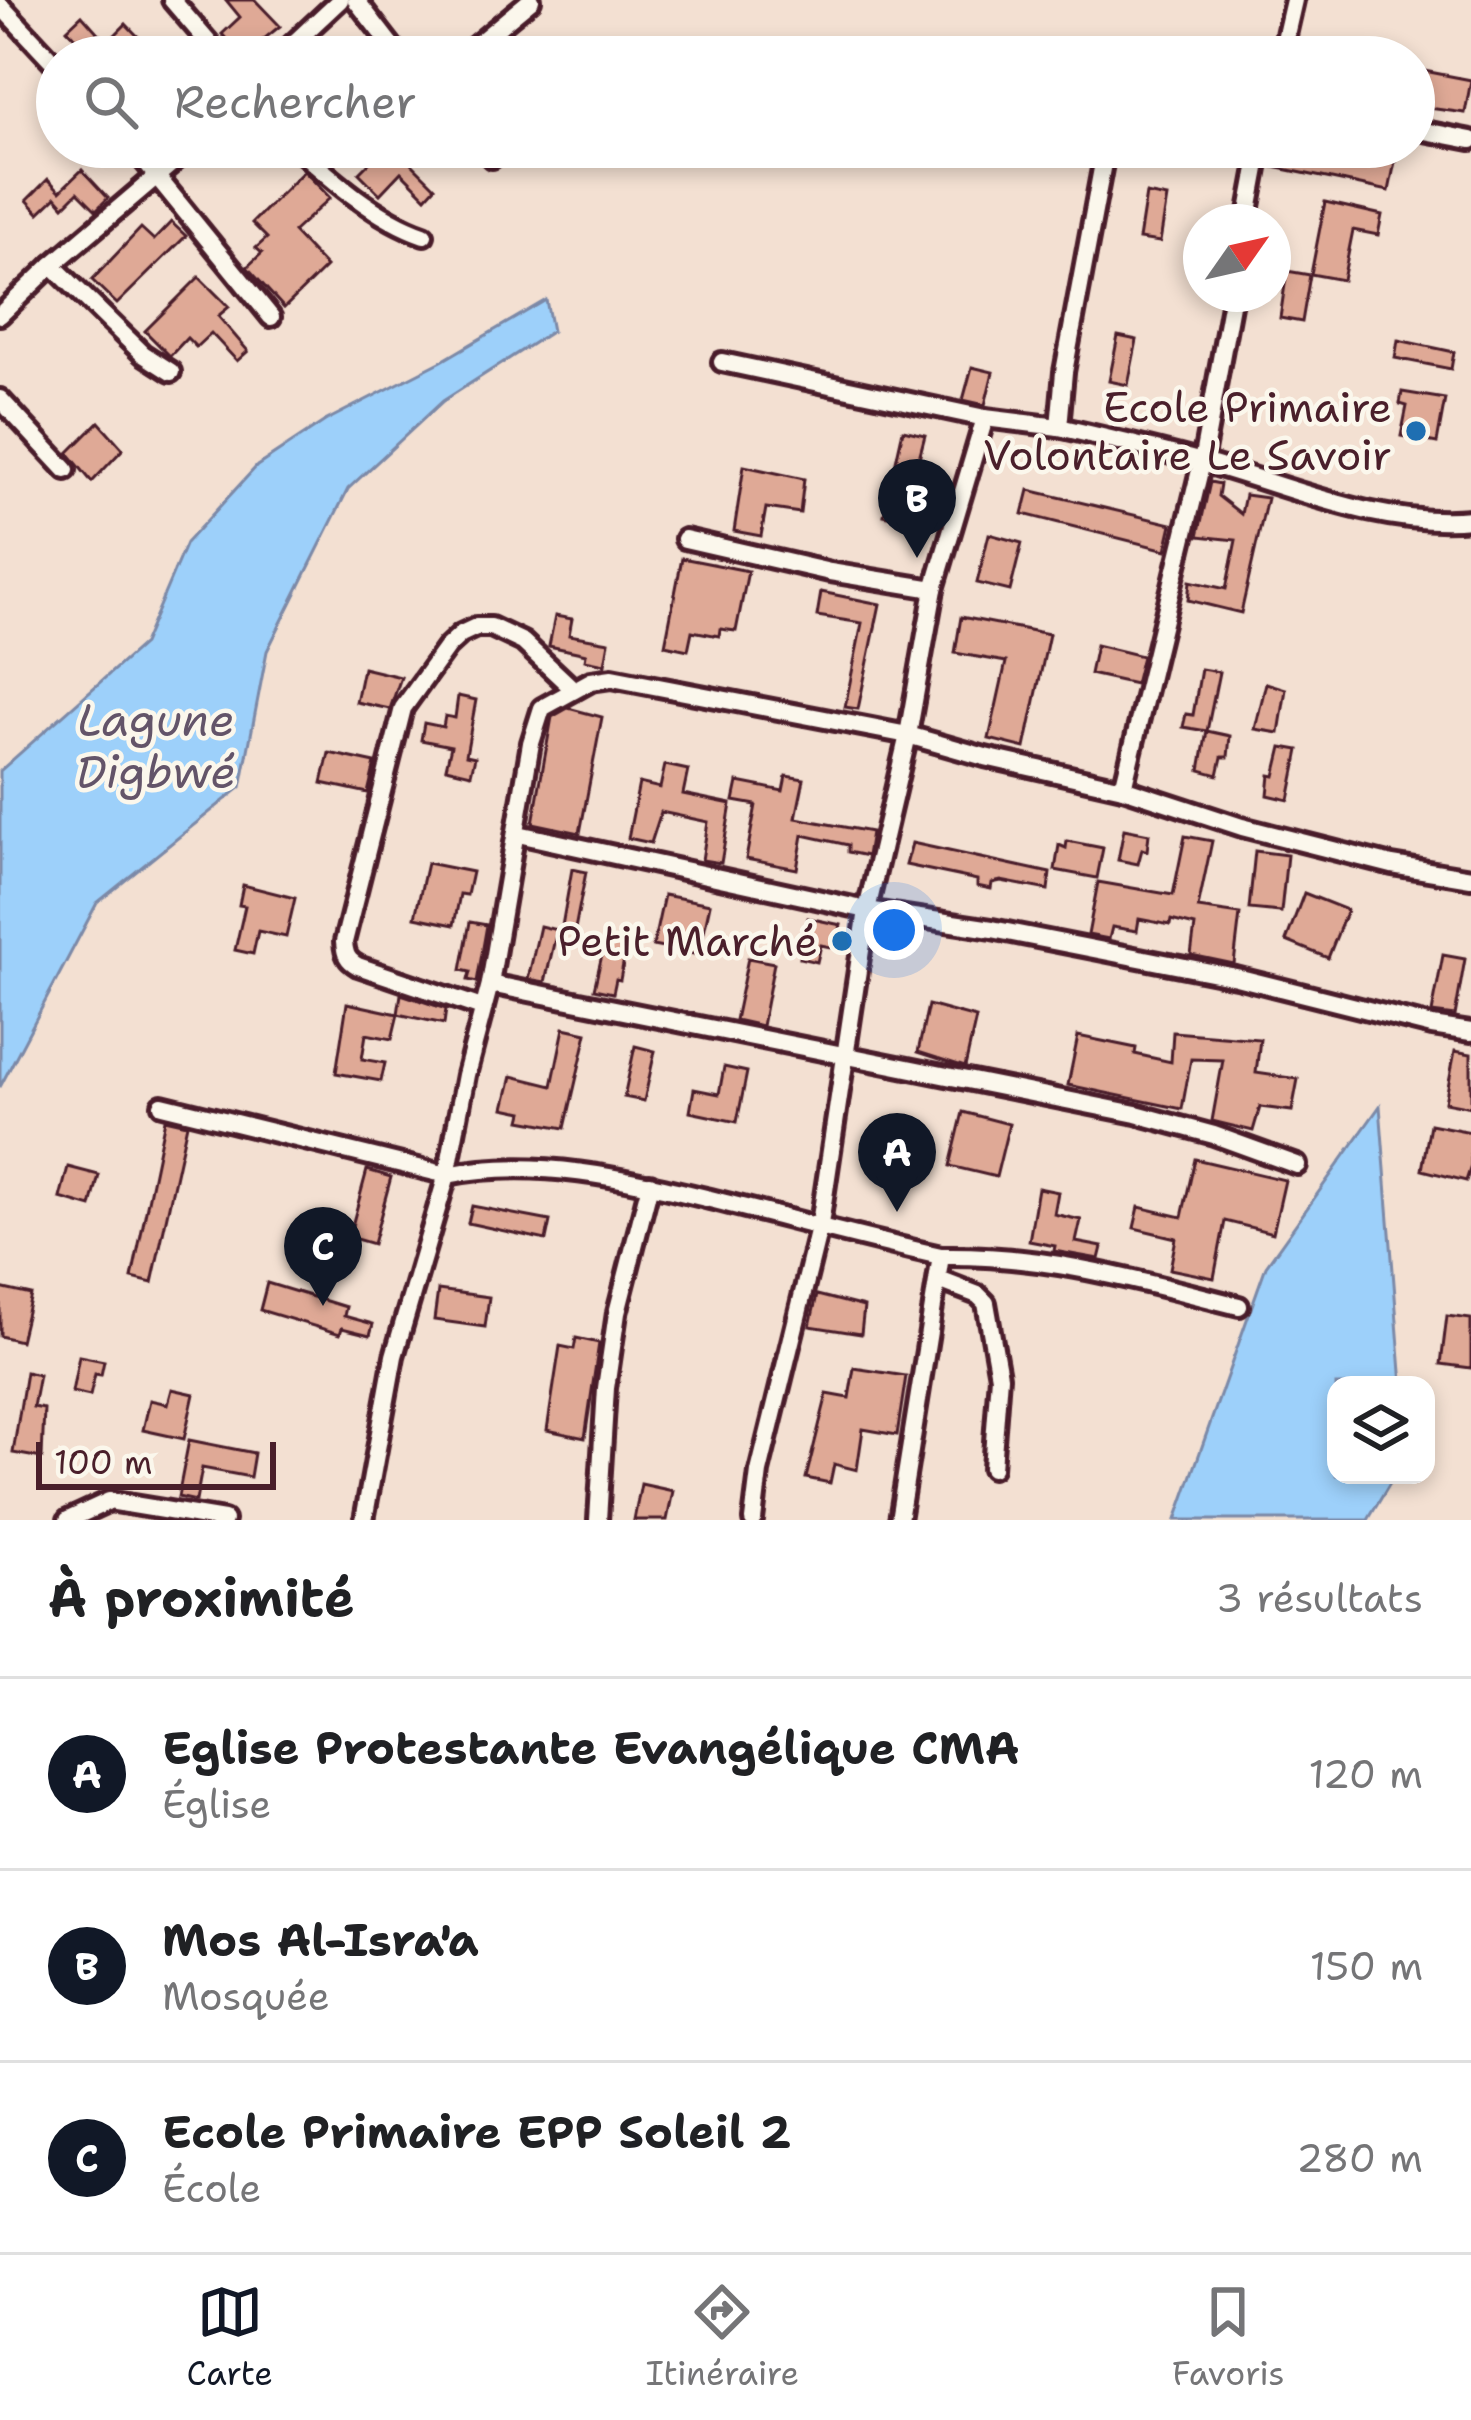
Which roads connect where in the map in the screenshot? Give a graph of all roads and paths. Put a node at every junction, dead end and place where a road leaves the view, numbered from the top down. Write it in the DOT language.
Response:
graph roads {
  1 [pos="172,0"];
  2 [pos="340,0"];
  3 [pos="356,0"];
  4 [pos="531,0"];
  5 [pos="1294,0"];
  6 [pos="0,5"];
  7 [pos="203,36"];
  8 [pos="301,36"];
  9 [pos="384,36"];
  10 [pos="487,36"];
  11 [pos="1286,36"];
  12 [pos="36,44"];
  13 [pos="1435,134"];
  14 [pos="1471,140"];
  15 [pos="152,168"];
  16 [pos="169,168"];
  17 [pos="323,168"];
  18 [pos="1102,168"];
  19 [pos="1257,168"];
  20 [pos="160,177"];
  21 [pos="1250,204"];
  22 [pos="424,235"];
  23 [pos="52,265"];
  24 [pos="1231,312"];
  25 [pos="0,315"];
  26 [pos="272,317"];
  27 [pos="722,362"];
  28 [pos="171,372"];
  29 [pos="0,399"];
  30 [pos="985,418"];
  31 [pos="1059,427"];
  32 [pos="1202,462"];
  33 [pos="66,470"];
  34 [pos="1471,519"];
  35 [pos="685,539"];
  36 [pos="934,589"];
  37 [pos="574,690"];
  38 [pos="908,735"];
  39 [pos="1123,788"];
  40 [pos="518,834"];
  41 [pos="1471,878"];
  42 [pos="867,910"];
  43 [pos="490,985"];
  44 [pos="482,1008"];
  45 [pos="1471,1032"];
  46 [pos="845,1056"];
  47 [pos="162,1106"];
  48 [pos="1297,1166"];
  49 [pos="447,1175"];
  50 [pos="650,1184"];
  51 [pos="820,1224"];
  52 [pos="941,1256"];
  53 [pos="939,1280"];
  54 [pos="1239,1306"];
  55 [pos="992,1468"];
  56 [pos="68,1520"];
  57 [pos="224,1520"];
  58 [pos="364,1520"];
  59 [pos="598,1520"];
  60 [pos="754,1520"];
  61 [pos="899,1520"];
  1 -- 7 [label="street"];
  2 -- 8 [label="street"];
  3 -- 9 [label="street"];
  4 -- 10 [label="street"];
  5 -- 11 [label="street"];
  6 -- 12 [label="street"];
  13 -- 14 [label="street"];
  15 -- 20 [label="street"];
  16 -- 20 [label="street"];
  17 -- 22 [label="street"];
  18 -- 31 [label="street"];
  19 -- 21 [label="street"];
  20 -- 23 [label="street"];
  20 -- 26 [label="street"];
  23 -- 25 [label="street"];
  23 -- 28 [label="street"];
  24 -- 32 [label="street"];
  27 -- 30 [label="street"];
  29 -- 33 [label="street"];
  30 -- 31 [label="street"];
  30 -- 36 [label="street"];
  31 -- 32 [label="street"];
  32 -- 34 [label="street"];
  32 -- 39 [label="street"];
  35 -- 36 [label="street"];
  36 -- 38 [label="street"];
  37 -- 38 [label="street"];
  37 -- 40 [label="street"];
  37 -- 44 [label="street"];
  38 -- 39 [label="street"];
  38 -- 42 [label="street"];
  39 -- 41 [label="street"];
  40 -- 42 [label="street"];
  40 -- 43 [label="street"];
  42 -- 45 [label="street"];
  42 -- 46 [label="street"];
  43 -- 44 [label="street"];
  43 -- 46 [label="street"];
  44 -- 49 [label="street"];
  46 -- 48 [label="street"];
  46 -- 51 [label="street"];
  47 -- 49 [label="street"];
  49 -- 50 [label="street"];
  49 -- 58 [label="street"];
  50 -- 51 [label="street"];
  50 -- 59 [label="street"];
  51 -- 52 [label="street"];
  51 -- 60 [label="street"];
  52 -- 53 [label="street"];
  52 -- 54 [label="street"];
  53 -- 55 [label="street"];
  53 -- 61 [label="street"];
  56 -- 57 [label="street"];
}
